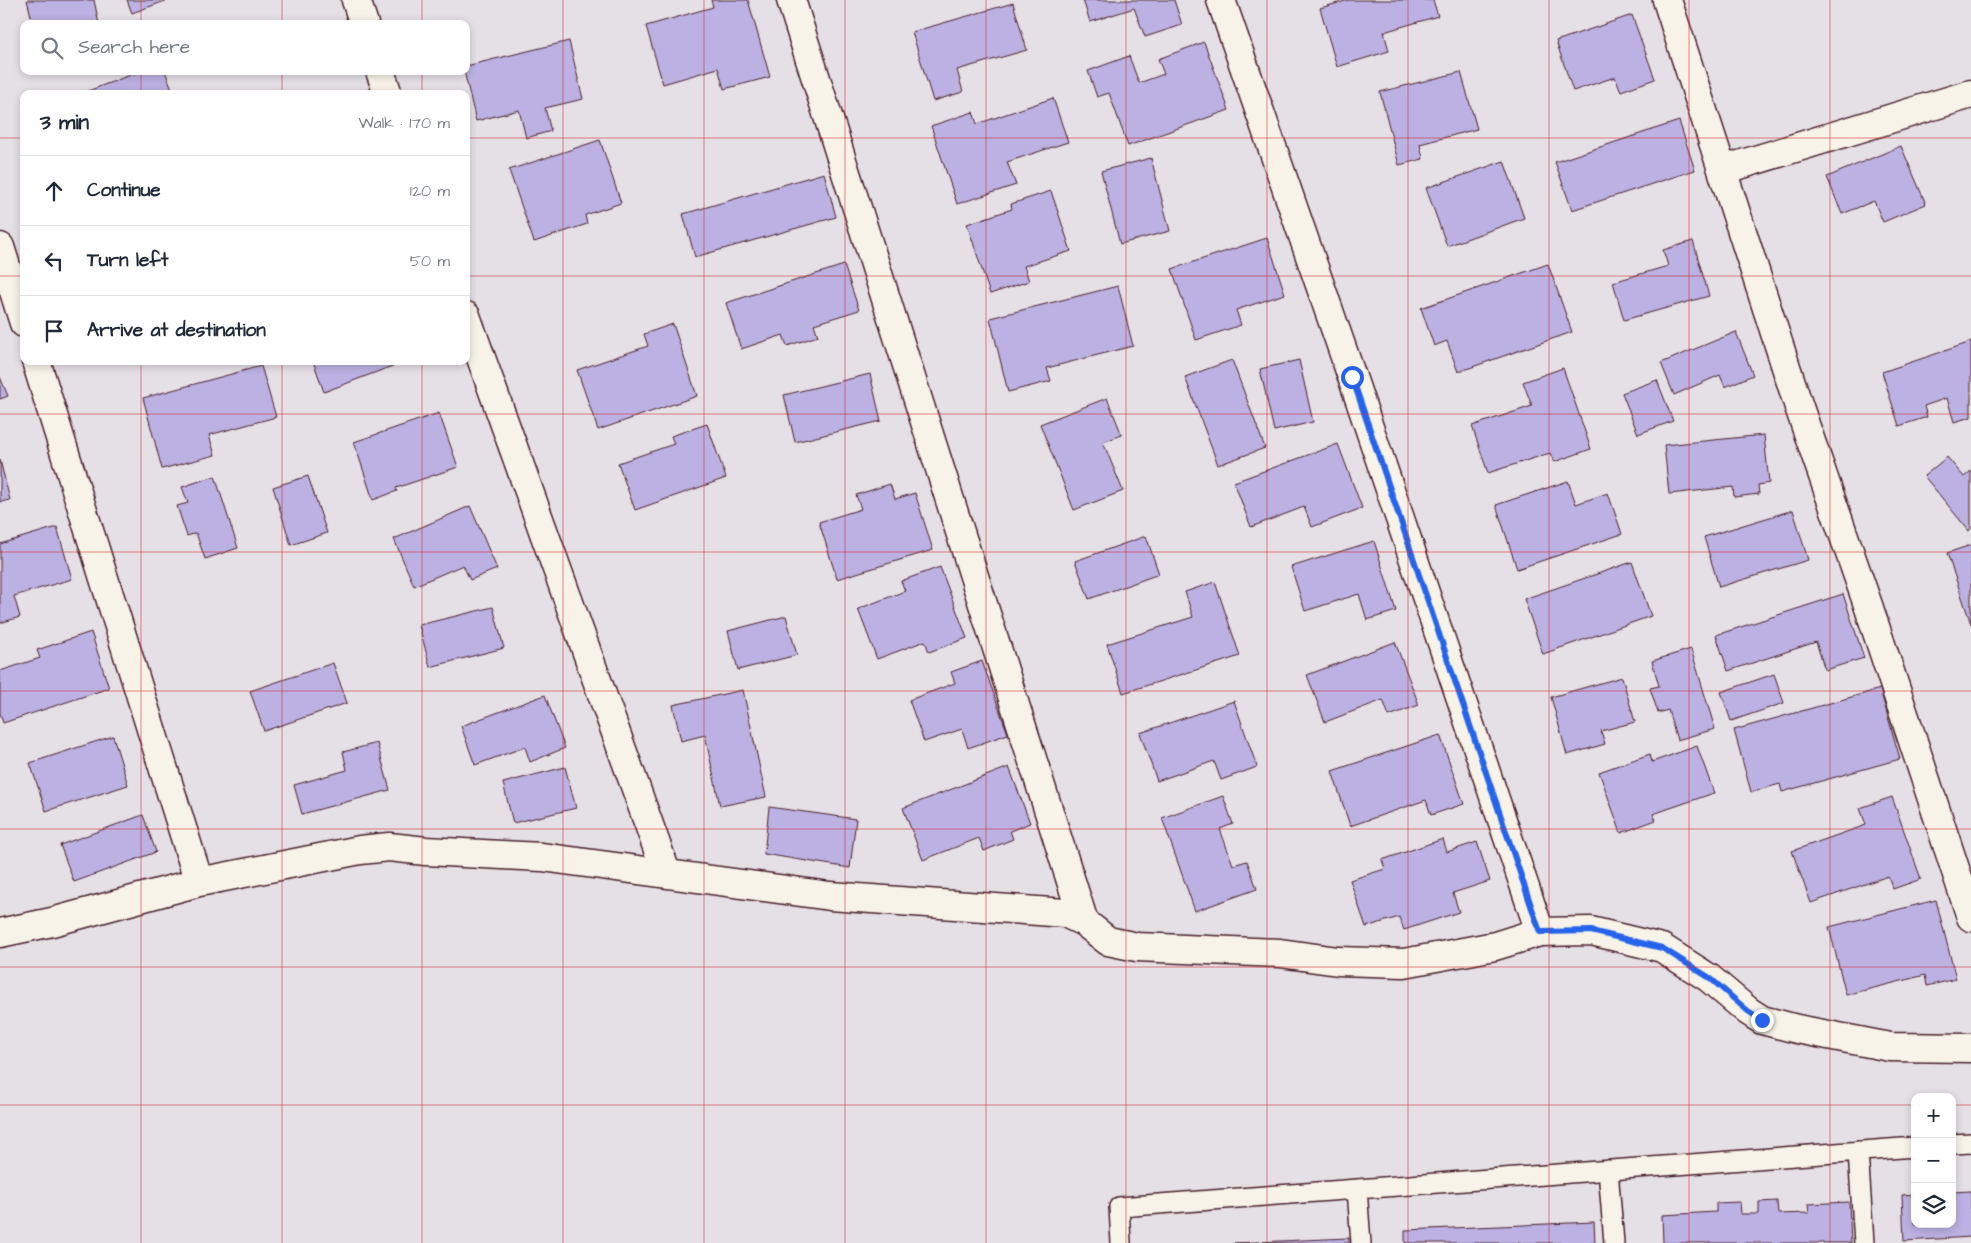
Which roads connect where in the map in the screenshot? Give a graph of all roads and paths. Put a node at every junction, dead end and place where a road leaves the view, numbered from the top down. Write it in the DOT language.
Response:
graph roads {
  1 [pos="356,0"];
  2 [pos="791,0"];
  3 [pos="1221,0"];
  4 [pos="1667,0"];
  5 [pos="363,20"];
  6 [pos="381,75"];
  7 [pos="387,90"];
  8 [pos="1971,94"];
  9 [pos="1723,170"];
  10 [pos="0,247"];
  11 [pos="20,310"];
  12 [pos="470,327"];
  13 [pos="37,365"];
  14 [pos="666,872"];
  15 [pos="199,882"];
  16 [pos="1971,917"];
  17 [pos="1084,922"];
  18 [pos="1540,932"];
  19 [pos="0,933"];
  20 [pos="1971,1048"];
  21 [pos="1971,1143"];
  22 [pos="1956,1144"];
  23 [pos="1911,1147"];
  24 [pos="1858,1151"];
  25 [pos="1608,1170"];
  26 [pos="1357,1189"];
  27 [pos="1121,1243"];
  28 [pos="1360,1243"];
  29 [pos="1614,1243"];
  30 [pos="1864,1243"];
  1 -- 5 [label="street"];
  2 -- 17 [label="street"];
  3 -- 18 [label="street"];
  4 -- 9 [label="street"];
  6 -- 7 [label="street"];
  8 -- 9 [label="street"];
  9 -- 16 [label="street"];
  10 -- 11 [label="street"];
  12 -- 14 [label="street"];
  13 -- 15 [label="street"];
  14 -- 15 [label="street"];
  14 -- 17 [label="street"];
  15 -- 19 [label="street"];
  17 -- 18 [label="street"];
  18 -- 20 [label="street"];
  21 -- 22 [label="lane"];
  23 -- 24 [label="lane"];
  24 -- 25 [label="lane"];
  24 -- 30 [label="lane"];
  25 -- 26 [label="lane"];
  25 -- 29 [label="lane"];
  26 -- 27 [label="lane"];
  26 -- 28 [label="lane"];
}
